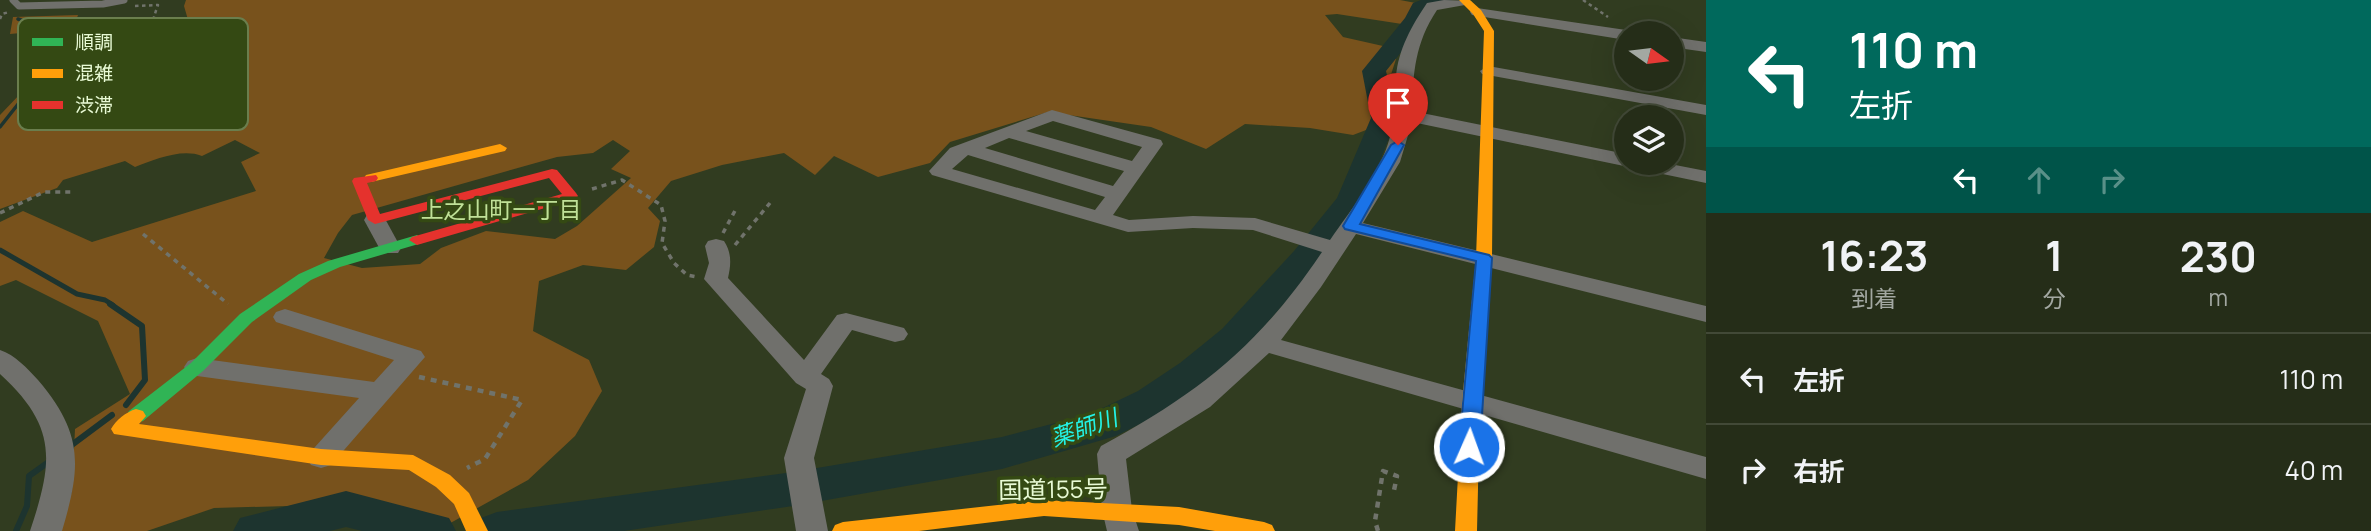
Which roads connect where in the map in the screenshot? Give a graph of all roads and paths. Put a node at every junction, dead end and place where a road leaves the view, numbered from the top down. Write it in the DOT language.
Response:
graph roads {
  1 [pos="13,0"];
  2 [pos="124,0"];
  3 [pos="1464,0"];
  4 [pos="158,5"];
  5 [pos="1477,12"];
  6 [pos="153,18"];
  7 [pos="1614,33"];
  8 [pos="1684,44"];
  9 [pos="1706,47"];
  10 [pos="1488,71"];
  11 [pos="1706,110"];
  12 [pos="1405,115"];
  13 [pos="1008,132"];
  14 [pos="1486,132"];
  15 [pos="500,148"];
  16 [pos="966,148"];
  17 [pos="1614,158"];
  18 [pos="1137,168"];
  19 [pos="1684,173"];
  20 [pos="1706,177"];
  21 [pos="72,192"];
  22 [pos="1118,194"];
  23 [pos="571,196"];
  24 [pos="769,203"];
  25 [pos="737,207"];
  26 [pos="0,213"];
  27 [pos="1099,219"];
  28 [pos="375,220"];
  29 [pos="1351,226"];
  30 [pos="143,234"];
  31 [pos="390,248"];
  32 [pos="1335,249"];
  33 [pos="1484,258"];
  34 [pos="717,263"];
  35 [pos="1706,314"];
  36 [pos="285,317"];
  37 [pos="246,318"];
  38 [pos="895,334"];
  39 [pos="1263,343"];
  40 [pos="0,359"];
  41 [pos="197,367"];
  42 [pos="805,377"];
  43 [pos="389,382"];
  44 [pos="1471,402"];
  45 [pos="321,457"];
  46 [pos="1706,468"];
  47 [pos="443,481"];
  48 [pos="1393,495"];
  49 [pos="1120,521"];
  50 [pos="46,531"];
  51 [pos="477,531"];
  52 [pos="812,531"];
  53 [pos="843,531"];
  54 [pos="1264,531"];
  55 [pos="1378,531"];
  56 [pos="1466,531"];
  1 -- 2 [label="lane"];
  3 -- 5 [label="main road"];
  3 -- 12 [label="street"];
  4 -- 6 [label="path"];
  5 -- 7 [label="street"];
  5 -- 10 [label="main road"];
  8 -- 9 [label="street"];
  10 -- 11 [label="street"];
  10 -- 14 [label="main road"];
  12 -- 14 [label="street"];
  12 -- 29 [label="street"];
  13 -- 16 [label="street"];
  13 -- 18 [label="street"];
  13 -- 18 [label="street"];
  14 -- 17 [label="street"];
  14 -- 33 [label="main road"];
  15 -- 28 [label="main road"];
  16 -- 22 [label="street"];
  16 -- 27 [label="street"];
  18 -- 22 [label="street"];
  19 -- 20 [label="street"];
  21 -- 26 [label="path"];
  22 -- 27 [label="street"];
  23 -- 28 [label="main road"];
  23 -- 31 [label="main road"];
  23 -- 34 [label="path"];
  24 -- 34 [label="path"];
  25 -- 34 [label="path"];
  27 -- 32 [label="street"];
  28 -- 31 [label="street"];
  29 -- 32 [label="street"];
  29 -- 33 [label="street"];
  30 -- 37 [label="path"];
  31 -- 37 [label="main road"];
  32 -- 39 [label="street"];
  33 -- 35 [label="street"];
  33 -- 44 [label="main road"];
  34 -- 42 [label="street"];
  36 -- 43 [label="street"];
  37 -- 41 [label="main road"];
  38 -- 42 [label="street"];
  39 -- 44 [label="street"];
  39 -- 49 [label="street"];
  40 -- 50 [label="street"];
  41 -- 43 [label="street"];
  41 -- 45 [label="main road"];
  42 -- 52 [label="street"];
  43 -- 45 [label="street"];
  43 -- 47 [label="path"];
  44 -- 46 [label="street"];
  44 -- 56 [label="main road"];
  45 -- 47 [label="main road"];
  47 -- 51 [label="main road"];
  48 -- 55 [label="path"];
  49 -- 53 [label="main road, 国道155号"];
  49 -- 54 [label="main road, 国道155号"];
}
